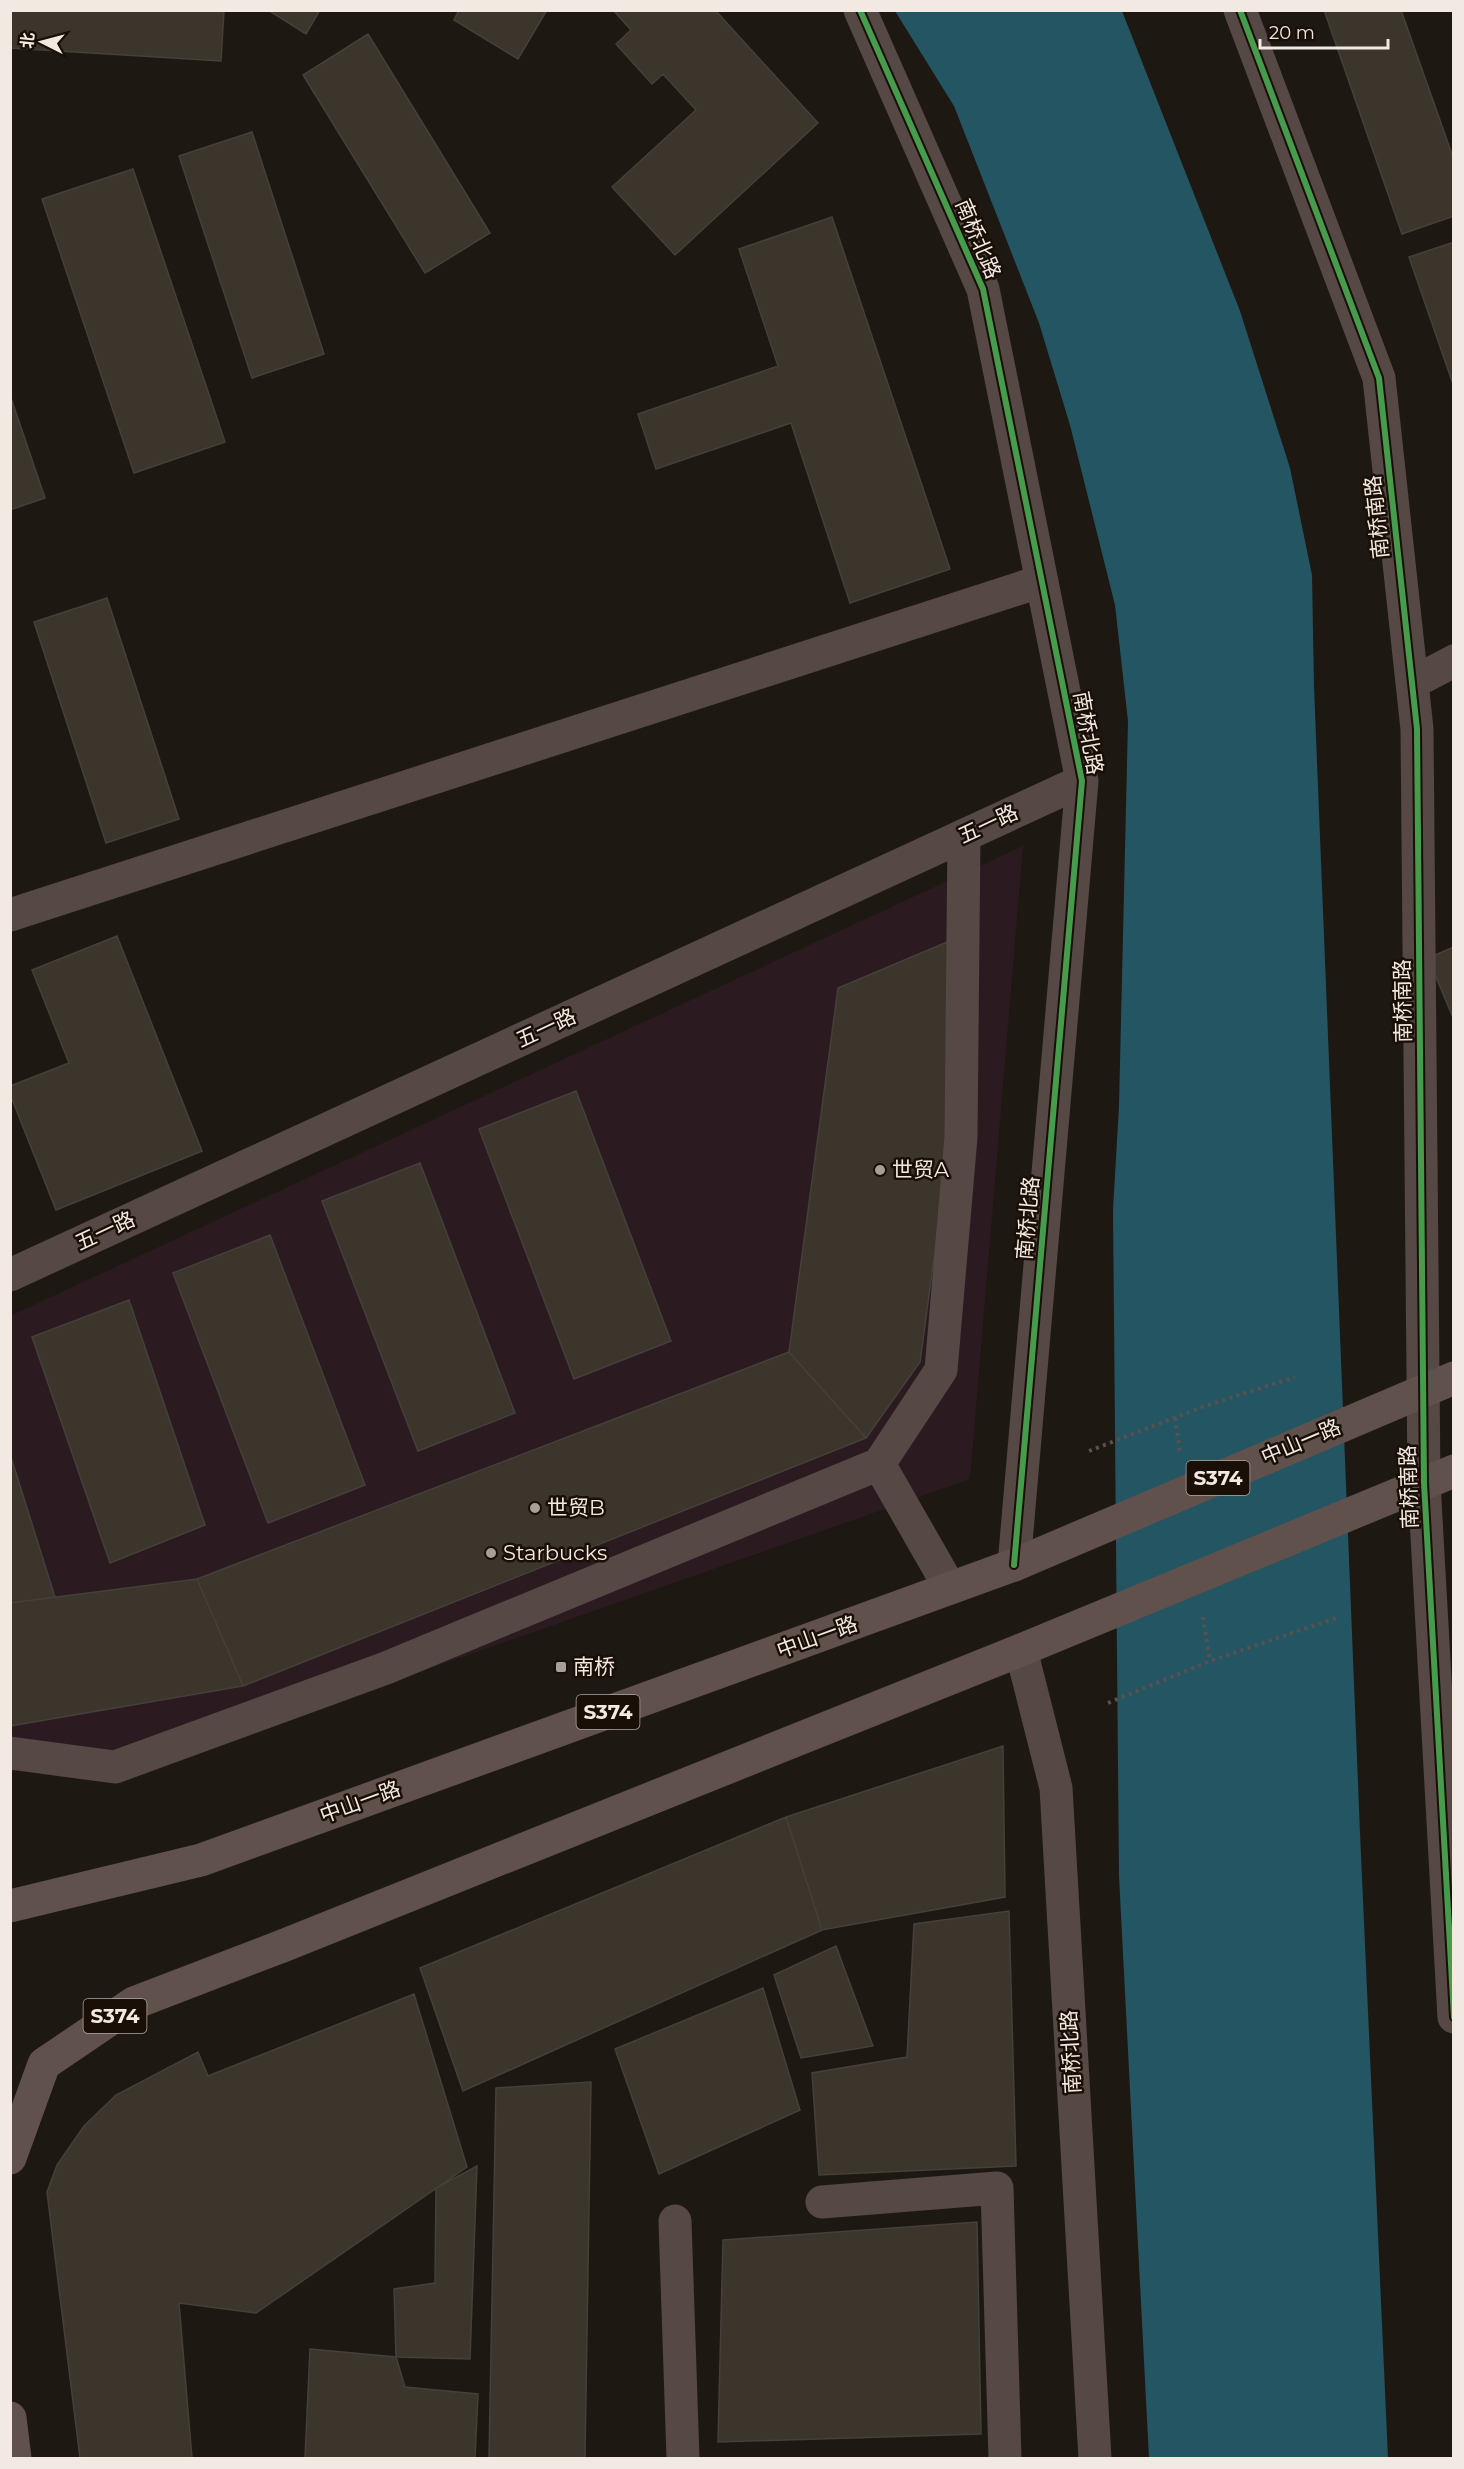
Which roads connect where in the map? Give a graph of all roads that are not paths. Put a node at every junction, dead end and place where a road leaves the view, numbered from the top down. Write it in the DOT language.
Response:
graph roads {
  1 [pos="860,10"];
  2 [pos="1240,10"];
  3 [pos="1042,581"];
  4 [pos="1454,661"];
  5 [pos="1412,683"];
  6 [pos="1082,781"];
  7 [pos="964,835"];
  8 [pos="10,915"];
  9 [pos="10,1275"];
  10 [pos="1454,1378"];
  11 [pos="1423,1390"];
  12 [pos="879,1464"];
  13 [pos="1454,1471"];
  14 [pos="1424,1483"];
  15 [pos="1014,1565"];
  16 [pos="950,1588"];
  17 [pos="1021,1650"];
  18 [pos="10,1753"];
  19 [pos="10,1906"];
  20 [pos="1454,2017"];
  21 [pos="10,2158"];
  22 [pos="822,2202"];
  23 [pos="675,2221"];
  24 [pos="10,2418"];
  25 [pos="15,2458"];
  26 [pos="682,2458"];
  27 [pos="1005,2458"];
  28 [pos="1095,2458"];
  1 -- 3 [label="street, 南桥北路"];
  2 -- 5 [label="street, 南桥南路"];
  3 -- 6 [label="street, 南桥北路"];
  3 -- 8 [label="street"];
  4 -- 5 [label="street"];
  5 -- 11 [label="street, 南桥南路"];
  6 -- 7 [label="street, 五一路"];
  6 -- 15 [label="street, 南桥北路"];
  7 -- 9 [label="street, 五一路"];
  7 -- 12 [label="street"];
  10 -- 11 [label="main road, 中山一路"];
  11 -- 14 [label="street, 南桥南路"];
  11 -- 15 [label="main road, 中山一路 / S374"];
  12 -- 16 [label="street"];
  12 -- 18 [label="street"];
  13 -- 14 [label="main road, S374"];
  14 -- 17 [label="main road, S374"];
  14 -- 20 [label="street, 南桥南路"];
  15 -- 16 [label="main road, 中山一路 / S374"];
  16 -- 19 [label="main road, 中山一路 / S374"];
  17 -- 21 [label="main road, S374"];
  17 -- 28 [label="street, 南桥北路"];
  22 -- 27 [label="street"];
  23 -- 26 [label="street"];
  24 -- 25 [label="main road"];
}
